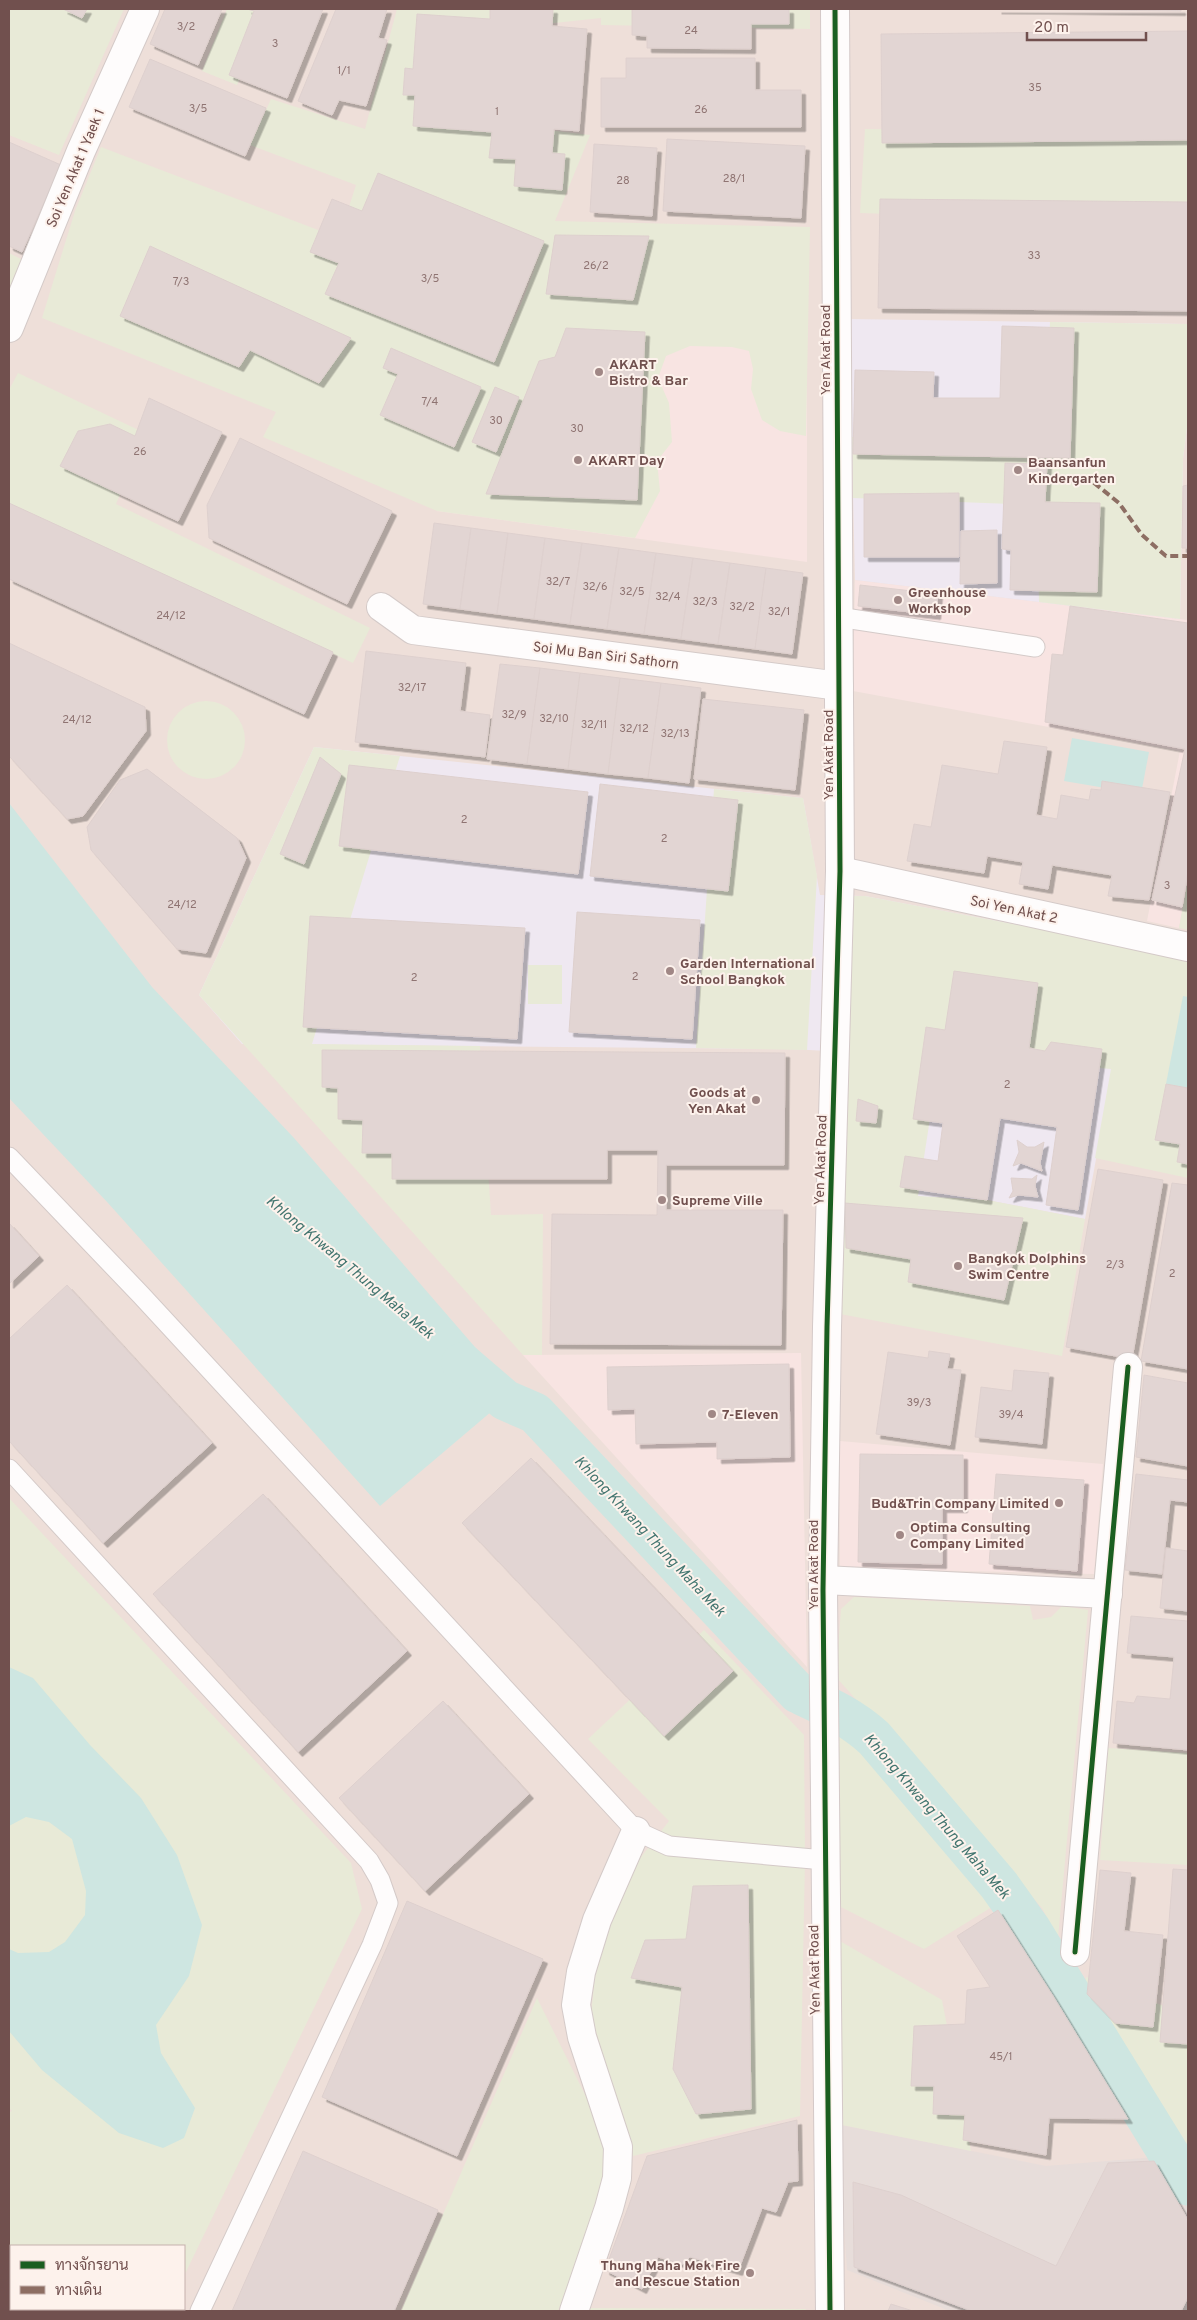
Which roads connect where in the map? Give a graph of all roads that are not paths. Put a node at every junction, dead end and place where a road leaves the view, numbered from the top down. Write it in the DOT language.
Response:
graph roads {
  1 [pos="145,9"];
  2 [pos="835,9"];
  3 [pos="9,328"];
  4 [pos="381,607"];
  5 [pos="838,617"];
  6 [pos="1035,648"];
  7 [pos="839,686"];
  8 [pos="840,871"];
  9 [pos="1188,947"];
  10 [pos="9,1157"];
  11 [pos="1128,1368"];
  12 [pos="9,1469"];
  13 [pos="823,1580"];
  14 [pos="1108,1594"];
  15 [pos="636,1831"];
  16 [pos="824,1860"];
  17 [pos="1075,1952"];
  18 [pos="200,2311"];
  19 [pos="574,2311"];
  20 [pos="830,2311"];
  1 -- 3 [label="street, Soi Yen Akat 1 Yaek 1"];
  2 -- 5 [label="street, Yen Akat Road"];
  4 -- 7 [label="street, Soi Mu Ban Siri Sathorn"];
  5 -- 6 [label="lane"];
  5 -- 7 [label="street, Yen Akat Road"];
  7 -- 8 [label="street, Yen Akat Road"];
  8 -- 9 [label="street, Soi Yen Akat 2"];
  8 -- 13 [label="street, Yen Akat Road"];
  10 -- 15 [label="lane"];
  11 -- 14 [label="street"];
  12 -- 18 [label="lane"];
  13 -- 14 [label="street"];
  13 -- 16 [label="street, Yen Akat Road"];
  14 -- 17 [label="street"];
  15 -- 16 [label="lane"];
  15 -- 19 [label="street"];
  16 -- 20 [label="street, Yen Akat Road"];
}
